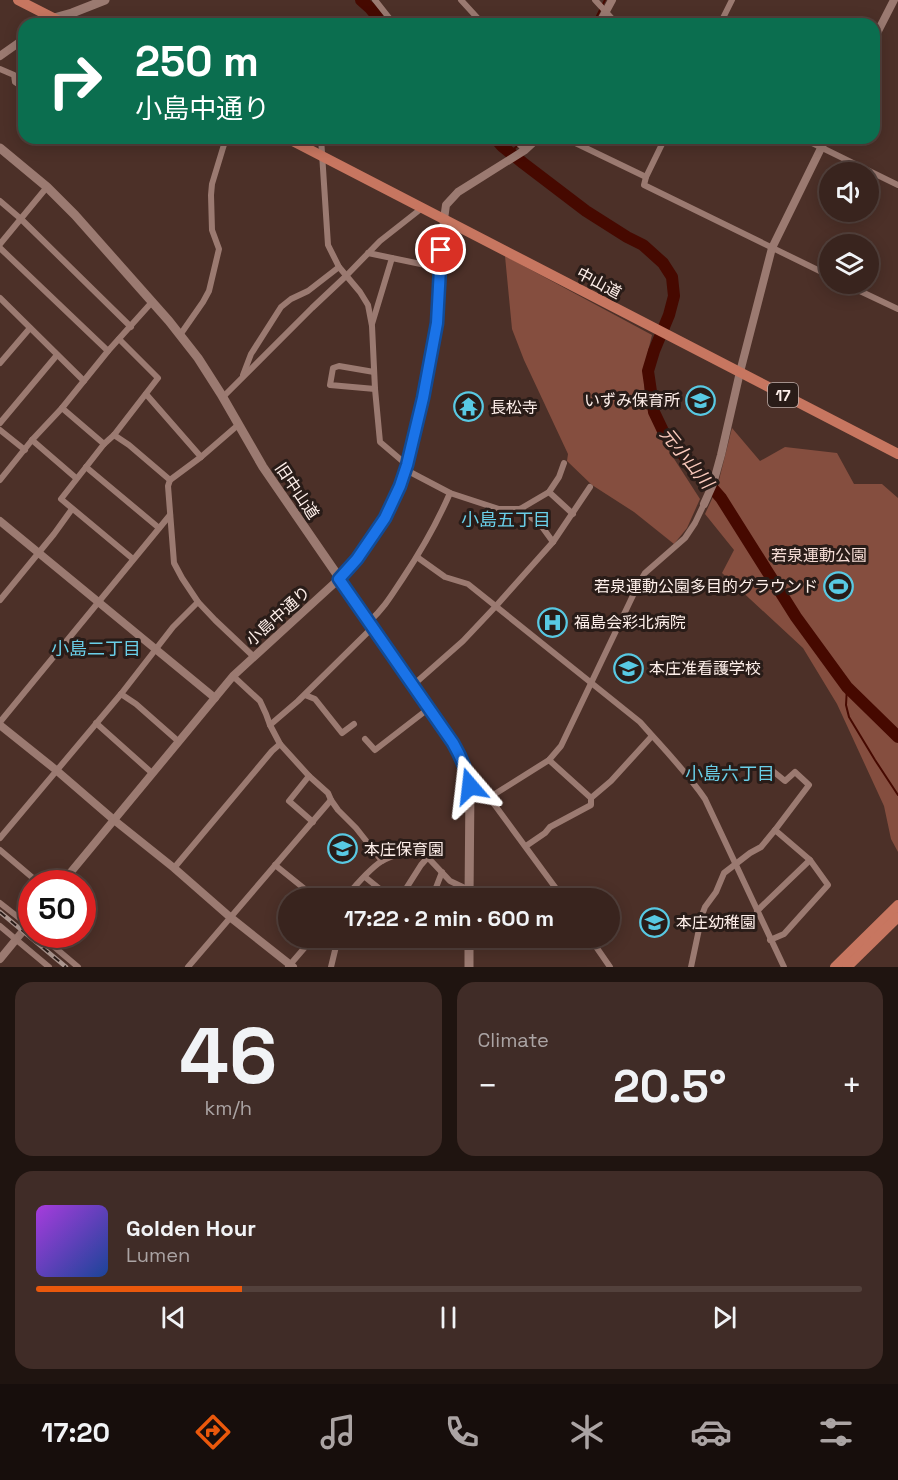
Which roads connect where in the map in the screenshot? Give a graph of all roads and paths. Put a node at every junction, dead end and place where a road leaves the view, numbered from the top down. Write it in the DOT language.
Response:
graph roads {
  1 [pos="18,0"];
  2 [pos="105,0"];
  3 [pos="375,0"];
  4 [pos="461,0"];
  5 [pos="595,0"];
  6 [pos="612,0"];
  7 [pos="732,0"];
  8 [pos="894,0"];
  9 [pos="605,11"];
  10 [pos="45,18"];
  11 [pos="58,18"];
  12 [pos="389,18"];
  13 [pos="478,18"];
  14 [pos="602,18"];
  15 [pos="611,18"];
  16 [pos="723,18"];
  17 [pos="880,27"];
  18 [pos="18,43"];
  19 [pos="0,56"];
  20 [pos="0,69"];
  21 [pos="18,84"];
  22 [pos="224,144"];
  23 [pos="299,144"];
  24 [pos="321,144"];
  25 [pos="517,144"];
  26 [pos="531,144"];
  27 [pos="577,144"];
  28 [pos="662,144"];
  29 [pos="815,144"];
  30 [pos="823,144"];
  31 [pos="822,147"];
  32 [pos="0,148"];
  33 [pos="522,151"];
  34 [pos="322,156"];
  35 [pos="646,177"];
  36 [pos="898,185"];
  37 [pos="47,187"];
  38 [pos="0,201"];
  39 [pos="422,208"];
  40 [pos="21,219"];
  41 [pos="444,219"];
  42 [pos="0,246"];
  43 [pos="772,248"];
  44 [pos="368,253"];
  45 [pos="392,258"];
  46 [pos="339,267"];
  47 [pos="440,268"];
  48 [pos="819,271"];
  49 [pos="346,276"];
  50 [pos="866,294"];
  51 [pos="0,298"];
  52 [pos="152,302"];
  53 [pos="898,309"];
  54 [pos="372,326"];
  55 [pos="131,327"];
  56 [pos="30,328"];
  57 [pos="180,335"];
  58 [pos="119,339"];
  59 [pos="108,351"];
  60 [pos="57,355"];
  61 [pos="0,362"];
  62 [pos="374,372"];
  63 [pos="740,372"];
  64 [pos="241,379"];
  65 [pos="84,381"];
  66 [pos="375,389"];
  67 [pos="146,394"];
  68 [pos="223,396"];
  69 [pos="62,408"];
  70 [pos="0,423"];
  71 [pos="238,425"];
  72 [pos="0,430"];
  73 [pos="114,435"];
  74 [pos="32,440"];
  75 [pos="104,444"];
  76 [pos="25,450"];
  77 [pos="898,454"];
  78 [pos="201,457"];
  79 [pos="564,463"];
  80 [pos="407,465"];
  81 [pos="86,467"];
  82 [pos="76,478"];
  83 [pos="0,480"];
  84 [pos="170,480"];
  85 [pos="590,487"];
  86 [pos="549,492"];
  87 [pos="450,493"];
  88 [pos="704,504"];
  89 [pos="72,509"];
  90 [pos="520,509"];
  91 [pos="171,514"];
  92 [pos="573,514"];
  93 [pos="0,521"];
  94 [pos="159,528"];
  95 [pos="554,542"];
  96 [pos="39,553"];
  97 [pos="417,557"];
  98 [pos="133,559"];
  99 [pos="339,579"];
  100 [pos="0,600"];
  101 [pos="98,602"];
  102 [pos="198,602"];
  103 [pos="496,606"];
  104 [pos="371,625"];
  105 [pos="156,649"];
  106 [pos="253,656"];
  107 [pos="233,676"];
  108 [pos="592,684"];
  109 [pos="412,686"];
  110 [pos="121,694"];
  111 [pos="305,695"];
  112 [pos="215,698"];
  113 [pos="428,709"];
  114 [pos="96,723"];
  115 [pos="0,724"];
  116 [pos="354,724"];
  117 [pos="270,725"];
  118 [pos="652,736"];
  119 [pos="365,739"];
  120 [pos="178,741"];
  121 [pos="280,744"];
  122 [pos="549,760"];
  123 [pos="56,770"];
  124 [pos="774,772"];
  125 [pos="152,773"];
  126 [pos="309,776"];
  127 [pos="470,786"];
  128 [pos="490,797"];
  129 [pos="591,798"];
  130 [pos="331,800"];
  131 [pos="114,820"];
  132 [pos="312,822"];
  133 [pos="775,830"];
  134 [pos="0,838"];
  135 [pos="526,846"];
  136 [pos="0,850"];
  137 [pos="428,857"];
  138 [pos="810,860"];
  139 [pos="382,861"];
  140 [pos="275,865"];
  141 [pos="736,865"];
  142 [pos="174,868"];
  143 [pos="24,870"];
  144 [pos="73,870"];
  145 [pos="442,872"];
  146 [pos="364,877"];
  147 [pos="304,888"];
  148 [pos="354,888"];
  149 [pos="378,888"];
  150 [pos="408,888"];
  151 [pos="436,888"];
  152 [pos="460,888"];
  153 [pos="469,888"];
  154 [pos="556,888"];
  155 [pos="0,903"];
  156 [pos="898,905"];
  157 [pos="757,911"];
  158 [pos="18,916"];
  159 [pos="230,917"];
  160 [pos="898,917"];
  161 [pos="0,926"];
  162 [pos="16,939"];
  163 [pos="770,940"];
  164 [pos="56,948"];
  165 [pos="305,948"];
  166 [pos="336,948"];
  167 [pos="469,948"];
  168 [pos="597,948"];
  169 [pos="0,959"];
  170 [pos="853,965"];
  171 [pos="290,966"];
  172 [pos="48,967"];
  173 [pos="78,967"];
  174 [pos="188,967"];
  175 [pos="331,967"];
  176 [pos="469,967"];
  177 [pos="610,967"];
  178 [pos="692,967"];
  179 [pos="784,967"];
  180 [pos="835,967"];
  1 -- 10 [label="highway"];
  2 -- 11 [label="main road"];
  3 -- 12 [label="street"];
  4 -- 13 [label="street"];
  5 -- 9 [label="street"];
  6 -- 9 [label="street"];
  7 -- 16 [label="street"];
  8 -- 17 [label="street"];
  9 -- 14 [label="street"];
  9 -- 15 [label="street"];
  18 -- 19 [label="street"];
  20 -- 21 [label="street"];
  22 -- 57 [label="street"];
  23 -- 34 [label="highway, 中山道 / 17"];
  24 -- 34 [label="street"];
  25 -- 33 [label="street"];
  26 -- 33 [label="street"];
  27 -- 35 [label="street"];
  28 -- 35 [label="street"];
  29 -- 31 [label="street"];
  30 -- 31 [label="street"];
  31 -- 36 [label="street"];
  31 -- 43 [label="street"];
  32 -- 37 [label="main road, 旧中山道"];
  33 -- 41 [label="street"];
  34 -- 39 [label="highway, 中山道 / 17"];
  34 -- 46 [label="street"];
  35 -- 43 [label="street"];
  37 -- 40 [label="street"];
  37 -- 52 [label="main road, 旧中山道"];
  38 -- 40 [label="street"];
  39 -- 41 [label="highway, 中山道 / 17"];
  39 -- 44 [label="street"];
  40 -- 42 [label="street"];
  40 -- 55 [label="street"];
  41 -- 47 [label="street, 小島中通り"];
  41 -- 63 [label="highway, 中山道 / 17"];
  42 -- 59 [label="street"];
  43 -- 48 [label="street"];
  43 -- 63 [label="street"];
  44 -- 45 [label="street"];
  44 -- 49 [label="street"];
  45 -- 47 [label="street"];
  45 -- 54 [label="street"];
  46 -- 49 [label="street"];
  46 -- 64 [label="street"];
  47 -- 80 [label="street, 小島中通り"];
  49 -- 54 [label="street"];
  49 -- 64 [label="street"];
  50 -- 53 [label="street"];
  51 -- 56 [label="street"];
  52 -- 55 [label="street"];
  52 -- 57 [label="main road, 旧中山道"];
  54 -- 62 [label="street"];
  55 -- 58 [label="street"];
  56 -- 60 [label="street"];
  56 -- 61 [label="street"];
  57 -- 68 [label="main road, 旧中山道"];
  58 -- 59 [label="street"];
  58 -- 67 [label="street"];
  59 -- 65 [label="street"];
  60 -- 65 [label="street"];
  60 -- 70 [label="street"];
  62 -- 66 [label="street"];
  62 -- 66 [label="street"];
  63 -- 77 [label="highway, 中山道 / 17"];
  63 -- 88 [label="street"];
  64 -- 68 [label="street"];
  65 -- 69 [label="street"];
  66 -- 80 [label="street"];
  67 -- 73 [label="street"];
  67 -- 78 [label="street"];
  68 -- 71 [label="main road, 旧中山道"];
  69 -- 74 [label="street"];
  69 -- 75 [label="street"];
  71 -- 78 [label="street"];
  71 -- 99 [label="main road, 旧中山道"];
  72 -- 76 [label="street"];
  73 -- 75 [label="street"];
  73 -- 84 [label="street"];
  74 -- 76 [label="street"];
  74 -- 82 [label="street"];
  75 -- 81 [label="street"];
  76 -- 83 [label="street"];
  78 -- 84 [label="street"];
  79 -- 86 [label="street"];
  80 -- 87 [label="street"];
  80 -- 99 [label="street, 小島中通り"];
  81 -- 82 [label="street"];
  81 -- 94 [label="street"];
  82 -- 89 [label="street"];
  84 -- 91 [label="street"];
  85 -- 92 [label="street"];
  86 -- 90 [label="street"];
  86 -- 92 [label="street"];
  87 -- 90 [label="street"];
  87 -- 97 [label="street"];
  88 -- 108 [label="street"];
  89 -- 96 [label="street"];
  89 -- 98 [label="street"];
  90 -- 95 [label="street"];
  91 -- 94 [label="street"];
  91 -- 102 [label="street"];
  92 -- 95 [label="street"];
  93 -- 96 [label="street"];
  94 -- 98 [label="street"];
  95 -- 103 [label="street"];
  96 -- 100 [label="street"];
  96 -- 101 [label="street"];
  97 -- 103 [label="street"];
  97 -- 104 [label="street"];
  98 -- 101 [label="street"];
  99 -- 104 [label="main road, 旧中山道"];
  99 -- 106 [label="street, 小島中通り"];
  101 -- 105 [label="street"];
  101 -- 115 [label="street"];
  102 -- 105 [label="street"];
  102 -- 106 [label="street"];
  103 -- 108 [label="street"];
  103 -- 109 [label="street"];
  104 -- 109 [label="main road, 旧中山道"];
  104 -- 111 [label="street"];
  105 -- 110 [label="street"];
  105 -- 112 [label="street"];
  106 -- 107 [label="street, 小島中通り"];
  107 -- 112 [label="street, 小島中通り"];
  107 -- 117 [label="street"];
  108 -- 118 [label="street"];
  108 -- 122 [label="street"];
  109 -- 113 [label="main road, 旧中山道"];
  110 -- 114 [label="street"];
  110 -- 120 [label="street"];
  111 -- 116 [label="street"];
  111 -- 117 [label="street"];
  112 -- 120 [label="street, 小島中通り"];
  113 -- 119 [label="street"];
  113 -- 127 [label="main road, 旧中山道"];
  114 -- 123 [label="street"];
  114 -- 125 [label="street"];
  115 -- 123 [label="street"];
  117 -- 121 [label="street"];
  118 -- 129 [label="street"];
  118 -- 141 [label="street"];
  120 -- 125 [label="street, 小島中通り"];
  121 -- 126 [label="street"];
  121 -- 142 [label="street"];
  122 -- 128 [label="street"];
  122 -- 129 [label="street"];
  123 -- 131 [label="street"];
  123 -- 134 [label="street"];
  124 -- 133 [label="street"];
  125 -- 131 [label="street, 小島中通り"];
  126 -- 130 [label="street"];
  126 -- 132 [label="street"];
  127 -- 128 [label="street"];
  127 -- 153 [label="main road, 旧中山道"];
  128 -- 135 [label="street"];
  129 -- 135 [label="street"];
  130 -- 132 [label="street"];
  130 -- 139 [label="street"];
  131 -- 142 [label="street"];
  131 -- 144 [label="street, 小島中通り"];
  132 -- 140 [label="street"];
  133 -- 138 [label="street"];
  133 -- 141 [label="street"];
  135 -- 154 [label="street"];
  136 -- 143 [label="street"];
  137 -- 139 [label="street"];
  137 -- 145 [label="street"];
  137 -- 150 [label="street"];
  138 -- 157 [label="street"];
  138 -- 163 [label="street"];
  139 -- 146 [label="street"];
  140 -- 147 [label="street"];
  140 -- 159 [label="street"];
  141 -- 157 [label="street"];
  141 -- 178 [label="street"];
  142 -- 159 [label="street"];
  145 -- 151 [label="street"];
  145 -- 152 [label="street"];
  146 -- 148 [label="street"];
  146 -- 149 [label="street"];
  155 -- 158 [label="street"];
  156 -- 180 [label="highway"];
  157 -- 163 [label="street"];
  159 -- 171 [label="street"];
  159 -- 174 [label="street"];
  160 -- 170 [label="highway"];
  161 -- 162 [label="street"];
  162 -- 169 [label="street"];
  162 -- 172 [label="street"];
  163 -- 179 [label="street"];
  164 -- 173 [label="street"];
  165 -- 171 [label="street"];
  166 -- 175 [label="street"];
  167 -- 176 [label="main road"];
  168 -- 177 [label="street"];
}
